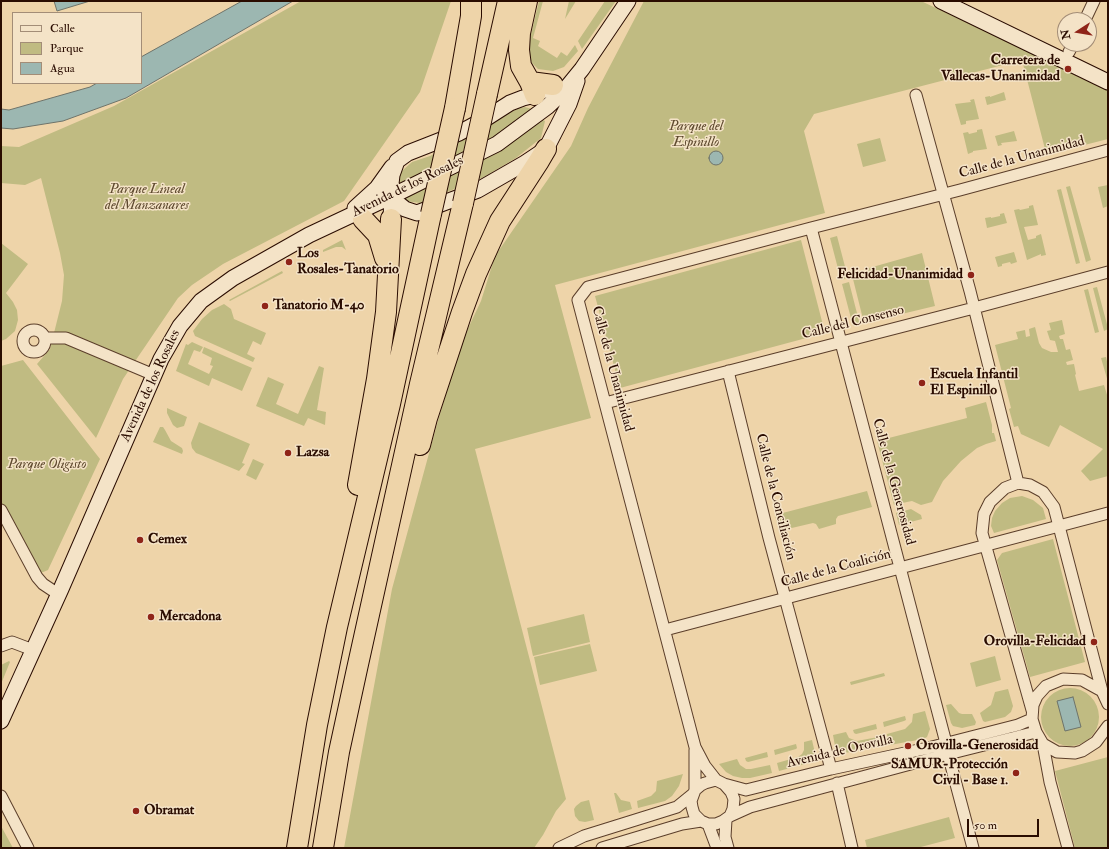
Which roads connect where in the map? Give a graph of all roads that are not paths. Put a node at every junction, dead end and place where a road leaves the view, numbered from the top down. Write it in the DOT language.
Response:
graph roads {
  1 [pos="471,1"];
  2 [pos="508,1"];
  3 [pos="527,1"];
  4 [pos="628,1"];
  5 [pos="940,1"];
  6 [pos="962,1"];
  7 [pos="1094,1"];
  8 [pos="1088,12"];
  9 [pos="1057,42"];
  10 [pos="1077,52"];
  11 [pos="582,69"];
  12 [pos="1108,71"];
  13 [pos="1108,82"];
  14 [pos="553,85"];
  15 [pos="537,95"];
  16 [pos="916,95"];
  17 [pos="549,143"];
  18 [pos="1108,150"];
  19 [pos="397,161"];
  20 [pos="943,194"];
  21 [pos="392,196"];
  22 [pos="424,214"];
  23 [pos="344,218"];
  24 [pos="364,219"];
  25 [pos="391,219"];
  26 [pos="810,228"];
  27 [pos="1108,272"];
  28 [pos="388,274"];
  29 [pos="974,308"];
  30 [pos="45,338"];
  31 [pos="840,342"];
  32 [pos="728,371"];
  33 [pos="154,375"];
  34 [pos="605,403"];
  35 [pos="1018,484"];
  36 [pos="1,510"];
  37 [pos="1108,513"];
  38 [pos="1059,526"];
  39 [pos="986,545"];
  40 [pos="900,568"];
  41 [pos="58,594"];
  42 [pos="785,598"];
  43 [pos="336,627"];
  44 [pos="665,630"];
  45 [pos="1,646"];
  46 [pos="33,650"];
  47 [pos="357,668"];
  48 [pos="1106,696"];
  49 [pos="1032,715"];
  50 [pos="1,721"];
  51 [pos="317,725"];
  52 [pos="1108,726"];
  53 [pos="1036,732"];
  54 [pos="1043,744"];
  55 [pos="696,747"];
  56 [pos="947,749"];
  57 [pos="340,752"];
  58 [pos="831,769"];
  59 [pos="720,782"];
  60 [pos="837,783"];
  61 [pos="694,792"];
  62 [pos="1,796"];
  63 [pos="728,818"];
  64 [pos="705,822"];
  65 [pos="28,848"];
  66 [pos="287,848"];
  67 [pos="297,848"];
  68 [pos="324,848"];
  69 [pos="334,848"];
  70 [pos="559,848"];
  71 [pos="602,848"];
  72 [pos="717,848"];
  73 [pos="728,848"];
  74 [pos="852,848"];
  75 [pos="973,848"];
  76 [pos="1068,848"];
  1 -- 22 [label="highway, bridge"];
  2 -- 47 [label="highway, bridge"];
  3 -- 15 [label="highway"];
  4 -- 11 [label="main road, Avenida de los Rosales"];
  5 -- 13 [label="main road"];
  6 -- 9 [label="main road"];
  7 -- 8 [label="street"];
  10 -- 12 [label="main road"];
  11 -- 14 [label="main road"];
  11 -- 15 [label="main road, Avenida de los Rosales"];
  11 -- 17 [label="main road"];
  14 -- 15 [label="highway"];
  15 -- 17 [label="main road"];
  15 -- 19 [label="main road"];
  15 -- 21 [label="main road, Avenida de los Rosales"];
  16 -- 20 [label="street, Calle de la Unanimidad"];
  17 -- 22 [label="main road"];
  17 -- 47 [label="highway"];
  18 -- 20 [label="street, Calle de la Unanimidad"];
  19 -- 21 [label="main road"];
  19 -- 23 [label="main road"];
  20 -- 26 [label="street, Calle de la Unanimidad"];
  20 -- 29 [label="street"];
  21 -- 22 [label="main road"];
  21 -- 23 [label="main road, Avenida de los Rosales"];
  21 -- 25 [label="main road"];
  22 -- 25 [label="main road"];
  22 -- 43 [label="highway"];
  23 -- 24 [label="main road"];
  23 -- 33 [label="main road, Avenida de los Rosales"];
  24 -- 25 [label="main road"];
  24 -- 28 [label="highway"];
  25 -- 28 [label="highway"];
  26 -- 31 [label="street, Calle de la Generosidad"];
  26 -- 34 [label="street, Calle de la Unanimidad"];
  27 -- 29 [label="street, Calle del Consenso"];
  28 -- 43 [label="highway"];
  29 -- 31 [label="street, Calle del Consenso"];
  29 -- 35 [label="street"];
  30 -- 33 [label="street"];
  31 -- 32 [label="street, Calle del Consenso"];
  31 -- 40 [label="street, Calle de la Generosidad"];
  32 -- 34 [label="street, Calle del Consenso"];
  32 -- 42 [label="street, Calle de la Conciliación"];
  33 -- 41 [label="main road, Avenida de los Rosales"];
  34 -- 44 [label="street, Calle de la Unanimidad"];
  35 -- 38 [label="street"];
  35 -- 39 [label="street"];
  36 -- 41 [label="street"];
  37 -- 38 [label="street, Calle de la Coalición"];
  38 -- 39 [label="street, Calle de la Coalición"];
  38 -- 48 [label="street"];
  39 -- 40 [label="street, Calle de la Coalición"];
  39 -- 49 [label="street"];
  40 -- 42 [label="street, Calle de la Coalición"];
  40 -- 56 [label="street, Calle de la Generosidad"];
  41 -- 46 [label="main road, Avenida de los Rosales"];
  42 -- 44 [label="street, Calle de la Coalición"];
  42 -- 58 [label="street, Calle de la Conciliación"];
  43 -- 51 [label="highway"];
  44 -- 55 [label="street, Calle de la Unanimidad"];
  45 -- 46 [label="street"];
  46 -- 50 [label="main road, Avenida de los Rosales"];
  47 -- 57 [label="highway"];
  48 -- 49 [label="street"];
  49 -- 53 [label="street"];
  49 -- 56 [label="street, Avenida de Orovilla"];
  51 -- 66 [label="highway"];
  51 -- 67 [label="highway"];
  52 -- 54 [label="street"];
  53 -- 54 [label="street"];
  53 -- 56 [label="street, Avenida de Orovilla"];
  54 -- 76 [label="street"];
  55 -- 59 [label="street, Calle de la Unanimidad"];
  55 -- 61 [label="street, Calle de la Unanimidad"];
  56 -- 58 [label="street, Avenida de Orovilla"];
  56 -- 60 [label="street, Avenida de Orovilla"];
  56 -- 75 [label="street, Calle de la Generosidad"];
  57 -- 68 [label="highway"];
  57 -- 69 [label="highway"];
  58 -- 59 [label="street, Avenida de Orovilla"];
  59 -- 61 [label="street"];
  59 -- 63 [label="street"];
  60 -- 63 [label="street, Avenida de Orovilla"];
  60 -- 74 [label="street"];
  61 -- 64 [label="street"];
  61 -- 70 [label="street"];
  62 -- 65 [label="street"];
  63 -- 64 [label="street"];
  63 -- 73 [label="street"];
  64 -- 71 [label="street"];
  64 -- 72 [label="street"];
}
